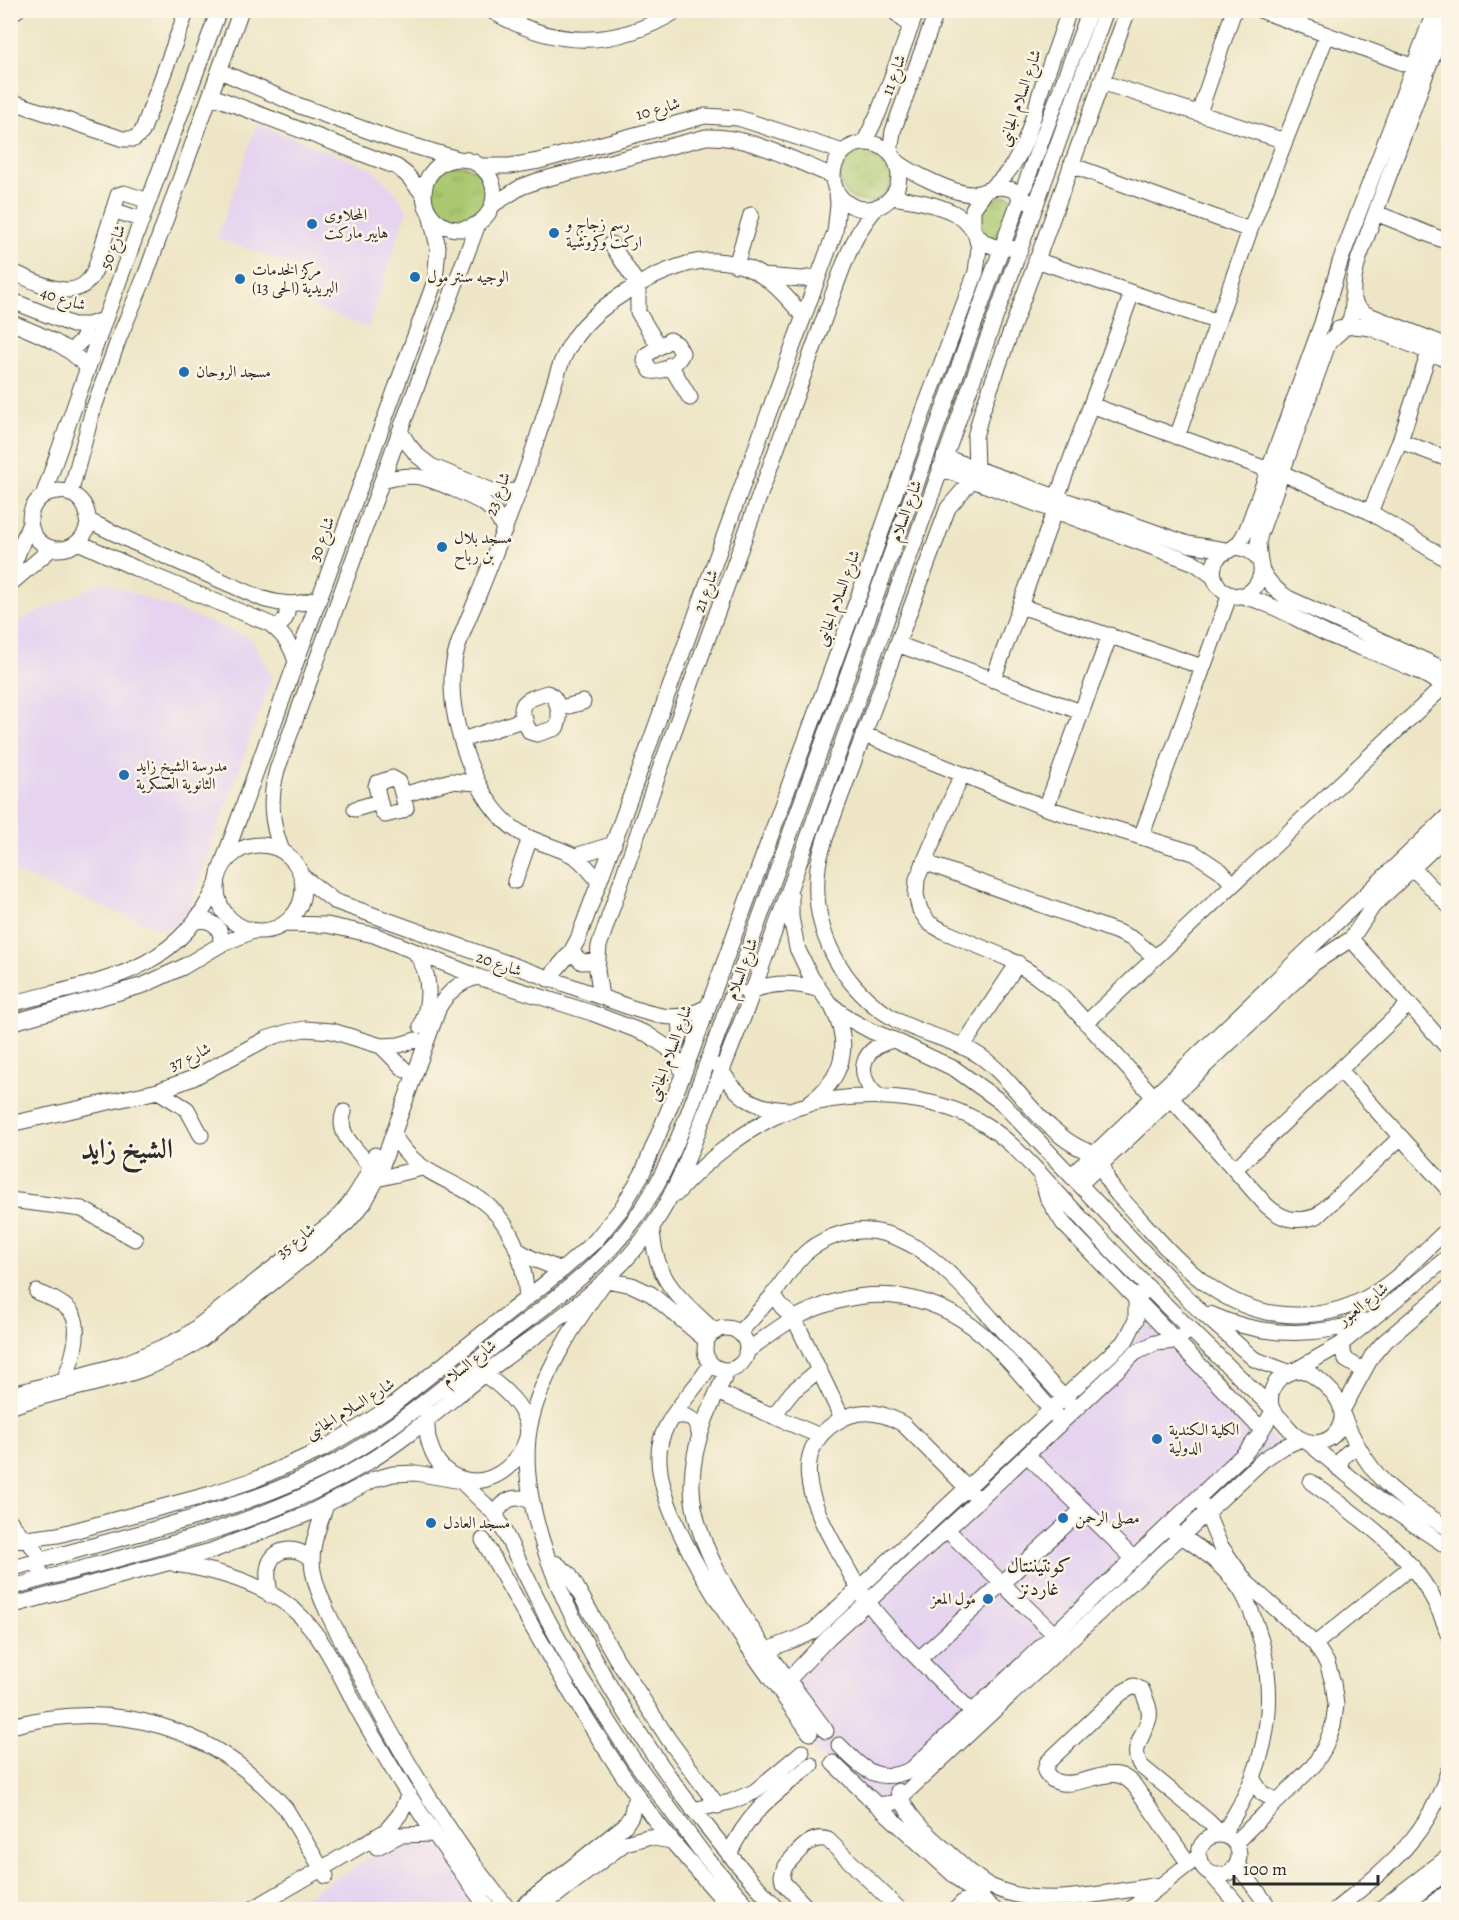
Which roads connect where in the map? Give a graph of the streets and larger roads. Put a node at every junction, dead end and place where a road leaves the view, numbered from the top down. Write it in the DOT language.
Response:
graph roads {
  1 [pos="17,10"];
  2 [pos="187,10"];
  3 [pos="219,10"];
  4 [pos="241,10"];
  5 [pos="490,10"];
  6 [pos="678,10"];
  7 [pos="893,10"];
  8 [pos="917,10"];
  9 [pos="937,10"];
  10 [pos="1070,10"];
  11 [pos="1090,10"];
  12 [pos="1106,10"];
  13 [pos="1128,10"];
  14 [pos="1234,10"];
  15 [pos="1260,10"];
  16 [pos="1435,10"];
  17 [pos="10,14"];
  18 [pos="1448,14"];
  19 [pos="911,27"];
  20 [pos="1328,35"];
  21 [pos="1414,67"];
  22 [pos="220,71"];
  23 [pos="245,81"];
  24 [pos="1101,82"];
  25 [pos="212,96"];
  26 [pos="10,102"];
  27 [pos="235,106"];
  28 [pos="1199,113"];
  29 [pos="1039,128"];
  30 [pos="1286,141"];
  31 [pos="864,143"];
  32 [pos="843,152"];
  33 [pos="893,157"];
  34 [pos="458,159"];
  35 [pos="1071,165"];
  36 [pos="481,166"];
  37 [pos="833,176"];
  38 [pos="988,190"];
  39 [pos="837,192"];
  40 [pos="423,194"];
  41 [pos="1022,195"];
  42 [pos="149,201"];
  43 [pos="885,202"];
  44 [pos="494,204"];
  45 [pos="113,210"];
  46 [pos="1034,211"];
  47 [pos="1376,213"];
  48 [pos="430,214"];
  49 [pos="751,215"];
  50 [pos="142,220"];
  51 [pos="478,224"];
  52 [pos="1250,230"];
  53 [pos="975,233"];
  54 [pos="1449,242"];
  55 [pos="1022,243"];
  56 [pos="611,244"];
  57 [pos="1002,248"];
  58 [pos="1036,260"];
  59 [pos="736,265"];
  60 [pos="126,267"];
  61 [pos="10,271"];
  62 [pos="146,274"];
  63 [pos="763,276"];
  64 [pos="818,276"];
  65 [pos="638,285"];
  66 [pos="1332,290"];
  67 [pos="1132,293"];
  68 [pos="1353,299"];
  69 [pos="10,300"];
  70 [pos="606,306"];
  71 [pos="638,312"];
  72 [pos="960,315"];
  73 [pos="803,316"];
  74 [pos="105,318"];
  75 [pos="10,322"];
  76 [pos="976,322"];
  77 [pos="1218,322"];
  78 [pos="1322,324"];
  79 [pos="84,326"];
  80 [pos="1345,328"];
  81 [pos="659,346"];
  82 [pos="1431,346"];
  83 [pos="1449,346"];
  84 [pos="71,351"];
  85 [pos="1449,360"];
  86 [pos="670,365"];
  87 [pos="88,368"];
  88 [pos="690,398"];
  89 [pos="1091,405"];
  90 [pos="400,430"];
  91 [pos="1177,437"];
  92 [pos="1400,441"];
  93 [pos="755,447"];
  94 [pos="774,454"];
  95 [pos="1449,459"];
  96 [pos="942,463"];
  97 [pos="1275,472"];
  98 [pos="974,474"];
  99 [pos="382,481"];
  100 [pos="519,491"];
  101 [pos="70,494"];
  102 [pos="43,496"];
  103 [pos="1056,504"];
  104 [pos="1370,512"];
  105 [pos="87,520"];
  106 [pos="30,523"];
  107 [pos="505,530"];
  108 [pos="78,542"];
  109 [pos="52,548"];
  110 [pos="1230,549"];
  111 [pos="1449,560"];
  112 [pos="1260,565"];
  113 [pos="10,573"];
  114 [pos="1214,577"];
  115 [pos="10,584"];
  116 [pos="1234,595"];
  117 [pos="320,597"];
  118 [pos="286,604"];
  119 [pos="1020,606"];
  120 [pos="276,628"];
  121 [pos="1110,635"];
  122 [pos="897,644"];
  123 [pos="296,662"];
  124 [pos="1203,667"];
  125 [pos="1449,671"];
  126 [pos="993,680"];
  127 [pos="1446,688"];
  128 [pos="583,702"];
  129 [pos="558,709"];
  130 [pos="662,712"];
  131 [pos="1082,712"];
  132 [pos="679,718"];
  133 [pos="525,719"];
  134 [pos="864,734"];
  135 [pos="462,740"];
  136 [pos="468,760"];
  137 [pos="962,774"];
  138 [pos="451,781"];
  139 [pos="478,783"];
  140 [pos="403,795"];
  141 [pos="379,802"];
  142 [pos="1046,808"];
  143 [pos="355,809"];
  144 [pos="1449,816"];
  145 [pos="1449,834"];
  146 [pos="1141,837"];
  147 [pos="531,838"];
  148 [pos="614,843"];
  149 [pos="282,851"];
  150 [pos="575,856"];
  151 [pos="924,862"];
  152 [pos="1413,868"];
  153 [pos="302,876"];
  154 [pos="218,879"];
  155 [pos="514,881"];
  156 [pos="599,882"];
  157 [pos="1233,884"];
  158 [pos="791,885"];
  159 [pos="334,901"];
  160 [pos="1449,905"];
  161 [pos="1344,916"];
  162 [pos="196,921"];
  163 [pos="284,924"];
  164 [pos="327,925"];
  165 [pos="253,931"];
  166 [pos="1355,934"];
  167 [pos="1324,937"];
  168 [pos="220,945"];
  169 [pos="1335,950"];
  170 [pos="415,952"];
  171 [pos="571,952"];
  172 [pos="1155,957"];
  173 [pos="597,961"];
  174 [pos="1018,963"];
  175 [pos="478,977"];
  176 [pos="548,979"];
  177 [pos="753,990"];
  178 [pos="820,990"];
  179 [pos="601,997"];
  180 [pos="729,1002"];
  181 [pos="829,1003"];
  182 [pos="10,1004"];
  183 [pos="1409,1004"];
  184 [pos="707,1007"];
  185 [pos="678,1018"];
  186 [pos="10,1023"];
  187 [pos="1086,1023"];
  188 [pos="416,1040"];
  189 [pos="894,1040"];
  190 [pos="381,1046"];
  191 [pos="963,1046"];
  192 [pos="668,1048"];
  193 [pos="1449,1048"];
  194 [pos="711,1053"];
  195 [pos="405,1070"];
  196 [pos="1340,1070"];
  197 [pos="721,1071"];
  198 [pos="683,1075"];
  199 [pos="193,1078"];
  200 [pos="158,1091"];
  201 [pos="1171,1094"];
  202 [pos="879,1097"];
  203 [pos="1154,1104"];
  204 [pos="798,1108"];
  205 [pos="187,1109"];
  206 [pos="344,1112"];
  207 [pos="10,1124"];
  208 [pos="393,1134"];
  209 [pos="201,1135"];
  210 [pos="1401,1137"];
  211 [pos="353,1146"];
  212 [pos="378,1147"];
  213 [pos="1098,1157"];
  214 [pos="422,1168"];
  215 [pos="1235,1169"];
  216 [pos="374,1173"];
  217 [pos="1042,1176"];
  218 [pos="1076,1179"];
  219 [pos="1449,1189"];
  220 [pos="10,1200"];
  221 [pos="661,1213"];
  222 [pos="652,1227"];
  223 [pos="1122,1227"];
  224 [pos="1449,1229"];
  225 [pos="135,1239"];
  226 [pos="1106,1244"];
  227 [pos="519,1251"];
  228 [pos="1449,1257"];
  229 [pos="577,1258"];
  230 [pos="562,1270"];
  231 [pos="588,1271"];
  232 [pos="953,1276"];
  233 [pos="606,1280"];
  234 [pos="1148,1287"];
  235 [pos="1449,1288"];
  236 [pos="37,1292"];
  237 [pos="773,1294"];
  238 [pos="527,1298"];
  239 [pos="1136,1300"];
  240 [pos="939,1306"];
  241 [pos="515,1308"];
  242 [pos="1198,1309"];
  243 [pos="794,1318"];
  244 [pos="1373,1319"];
  245 [pos="525,1322"];
  246 [pos="1191,1329"];
  247 [pos="739,1333"];
  248 [pos="711,1336"];
  249 [pos="1176,1341"];
  250 [pos="1340,1345"];
  251 [pos="746,1352"];
  252 [pos="73,1359"];
  253 [pos="711,1364"];
  254 [pos="469,1366"];
  255 [pos="728,1370"];
  256 [pos="819,1370"];
  257 [pos="1363,1370"];
  258 [pos="1291,1371"];
  259 [pos="88,1373"];
  260 [pos="484,1374"];
  261 [pos="64,1380"];
  262 [pos="717,1392"];
  263 [pos="10,1395"];
  264 [pos="426,1400"];
  265 [pos="1070,1404"];
  266 [pos="10,1407"];
  267 [pos="1272,1409"];
  268 [pos="1051,1410"];
  269 [pos="1343,1413"];
  270 [pos="773,1416"];
  271 [pos="671,1418"];
  272 [pos="842,1418"];
  273 [pos="427,1420"];
  274 [pos="1062,1422"];
  275 [pos="1262,1430"];
  276 [pos="699,1433"];
  277 [pos="528,1436"];
  278 [pos="820,1436"];
  279 [pos="1303,1440"];
  280 [pos="1358,1448"];
  281 [pos="1027,1455"];
  282 [pos="1339,1469"];
  283 [pos="461,1481"];
  284 [pos="1311,1482"];
  285 [pos="692,1483"];
  286 [pos="663,1487"];
  287 [pos="320,1488"];
  288 [pos="968,1488"];
  289 [pos="1199,1497"];
  290 [pos="979,1500"];
  291 [pos="532,1501"];
  292 [pos="327,1504"];
  293 [pos="1083,1509"];
  294 [pos="1206,1514"];
  295 [pos="496,1515"];
  296 [pos="10,1521"];
  297 [pos="1167,1528"];
  298 [pos="1449,1528"];
  299 [pos="947,1530"];
  300 [pos="1182,1536"];
  301 [pos="18,1540"];
  302 [pos="483,1540"];
  303 [pos="1449,1547"];
  304 [pos="112,1559"];
  305 [pos="1134,1559"];
  306 [pos="312,1560"];
  307 [pos="40,1561"];
  308 [pos="549,1561"];
  309 [pos="169,1563"];
  310 [pos="1412,1566"];
  311 [pos="10,1569"];
  312 [pos="130,1574"];
  313 [pos="32,1582"];
  314 [pos="1002,1583"];
  315 [pos="1243,1585"];
  316 [pos="11,1588"];
  317 [pos="859,1588"];
  318 [pos="270,1595"];
  319 [pos="867,1603"];
  320 [pos="10,1606"];
  321 [pos="1284,1616"];
  322 [pos="1259,1631"];
  323 [pos="1449,1634"];
  324 [pos="1055,1635"];
  325 [pos="1315,1644"];
  326 [pos="761,1653"];
  327 [pos="919,1659"];
  328 [pos="783,1684"];
  329 [pos="973,1713"];
  330 [pos="11,1726"];
  331 [pos="818,1732"];
  332 [pos="10,1735"];
  333 [pos="839,1745"];
  334 [pos="807,1759"];
  335 [pos="833,1763"];
  336 [pos="1149,1771"];
  337 [pos="1449,1772"];
  338 [pos="892,1776"];
  339 [pos="1253,1780"];
  340 [pos="1134,1785"];
  341 [pos="408,1794"];
  342 [pos="636,1795"];
  343 [pos="900,1798"];
  344 [pos="1276,1801"];
  345 [pos="877,1804"];
  346 [pos="718,1806"];
  347 [pos="693,1810"];
  348 [pos="433,1834"];
  349 [pos="388,1835"];
  350 [pos="1228,1839"];
  351 [pos="671,1841"];
  352 [pos="939,1853"];
  353 [pos="729,1855"];
  354 [pos="1449,1857"];
  355 [pos="1194,1860"];
  356 [pos="1237,1864"];
  357 [pos="1449,1870"];
  358 [pos="323,1872"];
  359 [pos="1212,1875"];
  360 [pos="1162,1885"];
  361 [pos="1120,1889"];
  362 [pos="984,1891"];
  363 [pos="1449,1892"];
  364 [pos="965,1893"];
  365 [pos="1011,1893"];
  366 [pos="251,1910"];
  367 [pos="271,1910"];
  368 [pos="489,1910"];
  369 [pos="509,1910"];
  370 [pos="518,1910"];
  371 [pos="537,1910"];
  372 [pos="732,1910"];
  373 [pos="751,1910"];
  374 [pos="778,1910"];
  375 [pos="809,1910"];
  376 [pos="900,1910"];
  377 [pos="995,1910"];
  378 [pos="1002,1910"];
  379 [pos="1129,1910"];
  380 [pos="1242,1910"];
  381 [pos="1271,1910"];
  382 [pos="1335,1910"];
  383 [pos="1379,1910"];
  384 [pos="1397,1910"];
  385 [pos="1424,1910"];
  1 -- 17 [label="street"];
  2 -- 26 [label="street"];
  3 -- 42 [label="street, شارع 50"];
  4 -- 22 [label="street"];
  5 -- 6 [label="street"];
  7 -- 19 [label="street"];
  8 -- 19 [label="street, شارع 11"];
  9 -- 33 [label="street, شارع 11"];
  10 -- 29 [label="street, شارع السلام الجانبى"];
  11 -- 29 [label="street, شارع السلام"];
  12 -- 46 [label="street, شارع السلام"];
  13 -- 24 [label="street"];
  14 -- 28 [label="street"];
  15 -- 20 [label="street"];
  16 -- 21 [label="street"];
  18 -- 47 [label="street"];
  19 -- 31 [label="street, شارع 11"];
  20 -- 21 [label="street"];
  20 -- 30 [label="street"];
  21 -- 66 [label="street"];
  22 -- 23 [label="street"];
  22 -- 25 [label="street"];
  23 -- 27 [label="street"];
  23 -- 34 [label="street"];
  24 -- 28 [label="street"];
  24 -- 35 [label="street"];
  25 -- 27 [label="street"];
  25 -- 62 [label="street"];
  27 -- 40 [label="street"];
  28 -- 30 [label="street"];
  29 -- 38 [label="street, شارع السلام الجانبى"];
  29 -- 41 [label="street, شارع السلام"];
  30 -- 52 [label="street"];
  31 -- 32 [label="street"];
  31 -- 33 [label="street"];
  32 -- 36 [label="street, شارع 10"];
  32 -- 37 [label="street"];
  33 -- 38 [label="street"];
  33 -- 43 [label="street"];
  34 -- 36 [label="street"];
  34 -- 40 [label="street"];
  35 -- 52 [label="street"];
  35 -- 58 [label="street"];
  36 -- 44 [label="street"];
  37 -- 39 [label="street"];
  37 -- 44 [label="street"];
  38 -- 41 [label="street"];
  38 -- 53 [label="street, شارع السلام الجانبى"];
  39 -- 43 [label="street"];
  39 -- 64 [label="street, شارع 21"];
  40 -- 48 [label="street"];
  41 -- 46 [label="street"];
  41 -- 57 [label="street, شارع السلام"];
  42 -- 45 [label="street"];
  42 -- 50 [label="street, شارع 50"];
  43 -- 53 [label="street"];
  43 -- 94 [label="street, شارع 21"];
  44 -- 51 [label="street"];
  45 -- 50 [label="street"];
  45 -- 61 [label="street"];
  46 -- 55 [label="street, شارع السلام"];
  47 -- 54 [label="street"];
  47 -- 68 [label="street"];
  48 -- 51 [label="street"];
  48 -- 117 [label="street, شارع 30"];
  49 -- 59 [label="street"];
  50 -- 60 [label="street, شارع 50"];
  51 -- 90 [label="street"];
  52 -- 77 [label="street"];
  53 -- 57 [label="street"];
  53 -- 72 [label="street, شارع السلام الجانبى"];
  55 -- 57 [label="street"];
  55 -- 96 [label="street, شارع السلام"];
  56 -- 65 [label="street"];
  57 -- 76 [label="street, شارع السلام"];
  58 -- 67 [label="street"];
  58 -- 98 [label="street"];
  59 -- 63 [label="street, شارع 23"];
  59 -- 65 [label="street, شارع 23"];
  60 -- 62 [label="street"];
  60 -- 74 [label="street, شارع 50"];
  62 -- 101 [label="street"];
  63 -- 64 [label="street, شارع 23"];
  63 -- 73 [label="street, شارع 23"];
  64 -- 73 [label="street, شارع 21"];
  65 -- 70 [label="street, شارع 23"];
  65 -- 71 [label="street"];
  66 -- 68 [label="street"];
  66 -- 78 [label="street"];
  67 -- 77 [label="street"];
  67 -- 89 [label="street"];
  68 -- 80 [label="street"];
  68 -- 82 [label="street"];
  69 -- 79 [label="street, شارع 40"];
  70 -- 71 [label="street"];
  70 -- 100 [label="street, شارع 23"];
  71 -- 81 [label="street"];
  72 -- 76 [label="street"];
  72 -- 184 [label="street, شارع السلام الجانبى"];
  73 -- 93 [label="street, شارع 21"];
  74 -- 79 [label="street, شارع 40"];
  74 -- 87 [label="street, شارع 50"];
  75 -- 84 [label="street"];
  76 -- 180 [label="street, شارع السلام"];
  77 -- 91 [label="street"];
  78 -- 80 [label="street"];
  78 -- 97 [label="street"];
  79 -- 84 [label="street"];
  80 -- 82 [label="street"];
  80 -- 97 [label="street"];
  81 -- 86 [label="street"];
  81 -- 86 [label="street"];
  82 -- 83 [label="street"];
  82 -- 85 [label="street"];
  82 -- 92 [label="street"];
  84 -- 87 [label="street"];
  86 -- 88 [label="street"];
  87 -- 102 [label="street, شارع 50"];
  89 -- 91 [label="street"];
  89 -- 103 [label="street"];
  90 -- 99 [label="street"];
  90 -- 100 [label="street"];
  91 -- 97 [label="street"];
  92 -- 95 [label="street"];
  92 -- 104 [label="street"];
  93 -- 94 [label="street"];
  93 -- 130 [label="street, شارع 21"];
  94 -- 132 [label="street, شارع 21"];
  96 -- 98 [label="street"];
  96 -- 158 [label="street, شارع السلام"];
  97 -- 104 [label="street"];
  97 -- 110 [label="street"];
  97 -- 112 [label="street"];
  98 -- 103 [label="street"];
  98 -- 122 [label="street"];
  99 -- 107 [label="street"];
  99 -- 149 [label="street"];
  100 -- 107 [label="street, شارع 23"];
  101 -- 102 [label="street"];
  101 -- 105 [label="street"];
  102 -- 106 [label="street"];
  103 -- 110 [label="street"];
  103 -- 114 [label="street"];
  103 -- 119 [label="street"];
  104 -- 111 [label="street"];
  105 -- 108 [label="street"];
  105 -- 118 [label="street"];
  106 -- 109 [label="street"];
  106 -- 113 [label="street"];
  107 -- 135 [label="street, شارع 23"];
  108 -- 109 [label="street"];
  108 -- 120 [label="street"];
  109 -- 115 [label="street"];
  110 -- 112 [label="street"];
  110 -- 114 [label="street"];
  112 -- 116 [label="street"];
  112 -- 125 [label="street"];
  114 -- 116 [label="street"];
  116 -- 124 [label="street"];
  116 -- 127 [label="street"];
  117 -- 118 [label="street"];
  117 -- 123 [label="street, شارع 30"];
  118 -- 120 [label="street"];
  119 -- 121 [label="street"];
  119 -- 126 [label="street"];
  120 -- 123 [label="street"];
  121 -- 124 [label="street"];
  121 -- 131 [label="street"];
  122 -- 126 [label="street"];
  122 -- 134 [label="street"];
  123 -- 154 [label="street, شارع 30"];
  124 -- 146 [label="street"];
  126 -- 131 [label="street"];
  127 -- 157 [label="street"];
  128 -- 129 [label="street"];
  129 -- 133 [label="street"];
  129 -- 133 [label="street"];
  130 -- 132 [label="street"];
  130 -- 148 [label="street, شارع 21"];
  131 -- 142 [label="street"];
  132 -- 173 [label="street, شارع 21"];
  133 -- 135 [label="street"];
  134 -- 137 [label="street"];
  134 -- 191 [label="street"];
  135 -- 136 [label="street, شارع 23"];
  136 -- 138 [label="street"];
  136 -- 139 [label="street, شارع 23"];
  137 -- 142 [label="street"];
  137 -- 151 [label="street"];
  138 -- 139 [label="street"];
  138 -- 140 [label="street"];
  139 -- 147 [label="street, شارع 23"];
  140 -- 141 [label="street"];
  140 -- 141 [label="street"];
  141 -- 143 [label="street"];
  142 -- 146 [label="street"];
  144 -- 161 [label="street"];
  145 -- 152 [label="street"];
  146 -- 157 [label="street"];
  147 -- 150 [label="street, شارع 23"];
  147 -- 155 [label="street"];
  148 -- 150 [label="street"];
  148 -- 156 [label="street, شارع 21"];
  149 -- 153 [label="street"];
  149 -- 154 [label="street"];
  150 -- 156 [label="street, شارع 23"];
  151 -- 172 [label="street"];
  151 -- 174 [label="street"];
  152 -- 160 [label="street"];
  152 -- 166 [label="street"];
  153 -- 159 [label="street, شارع 20"];
  153 -- 163 [label="street"];
  154 -- 162 [label="street"];
  154 -- 165 [label="street"];
  156 -- 171 [label="street, شارع 21"];
  157 -- 172 [label="street"];
  158 -- 177 [label="street, شارع السلام"];
  158 -- 178 [label="street"];
  159 -- 164 [label="street"];
  159 -- 176 [label="street, شارع 20"];
  161 -- 166 [label="street"];
  161 -- 167 [label="street"];
  162 -- 168 [label="street"];
  162 -- 182 [label="street"];
  163 -- 164 [label="street, شارع 20"];
  163 -- 165 [label="street"];
  164 -- 170 [label="street, شارع 20"];
  165 -- 168 [label="street"];
  166 -- 169 [label="street"];
  166 -- 183 [label="street"];
  167 -- 169 [label="street"];
  167 -- 201 [label="street"];
  168 -- 186 [label="street"];
  169 -- 201 [label="street"];
  170 -- 175 [label="street, شارع 20"];
  170 -- 188 [label="street, شارع 35"];
  171 -- 173 [label="street"];
  171 -- 176 [label="street, شارع 21"];
  172 -- 187 [label="street"];
  173 -- 179 [label="street, شارع 21"];
  174 -- 187 [label="street"];
  174 -- 191 [label="street"];
  175 -- 192 [label="street, شارع 20"];
  175 -- 208 [label="street, شارع 35"];
  176 -- 179 [label="street, شارع 20"];
  177 -- 178 [label="street"];
  177 -- 180 [label="street"];
  177 -- 197 [label="street, شارع السلام"];
  178 -- 181 [label="street"];
  179 -- 185 [label="street, شارع 20"];
  180 -- 194 [label="street, شارع السلام"];
  181 -- 189 [label="street"];
  181 -- 204 [label="street"];
  183 -- 193 [label="street"];
  183 -- 196 [label="street"];
  184 -- 185 [label="street, شارع 20"];
  184 -- 198 [label="street, شارع السلام الجانبى"];
  185 -- 192 [label="street"];
  187 -- 203 [label="street"];
  188 -- 190 [label="street, شارع 37"];
  188 -- 195 [label="street, شارع 35"];
  189 -- 202 [label="street"];
  189 -- 218 [label="street"];
  190 -- 195 [label="street, شارع 37"];
  190 -- 199 [label="street, شارع 37"];
  191 -- 213 [label="street"];
  192 -- 198 [label="street, شارع 20"];
  194 -- 197 [label="street"];
  194 -- 231 [label="street, شارع السلام"];
  195 -- 212 [label="street, شارع 35"];
  196 -- 210 [label="street"];
  196 -- 215 [label="street"];
  197 -- 204 [label="street"];
  197 -- 221 [label="street, شارع السلام"];
  198 -- 229 [label="street, شارع السلام الجانبى"];
  199 -- 200 [label="street, شارع 37"];
  199 -- 205 [label="street"];
  200 -- 205 [label="street"];
  200 -- 207 [label="street, شارع 37"];
  201 -- 203 [label="street"];
  201 -- 215 [label="street"];
  202 -- 204 [label="street"];
  202 -- 217 [label="street"];
  203 -- 213 [label="street"];
  204 -- 221 [label="street"];
  205 -- 209 [label="street"];
  206 -- 211 [label="street"];
  208 -- 214 [label="street"];
  208 -- 216 [label="street, شارع 35"];
  210 -- 215 [label="street"];
  210 -- 219 [label="street"];
  211 -- 212 [label="street"];
  211 -- 216 [label="street"];
  212 -- 216 [label="street, شارع 35"];
  213 -- 218 [label="street"];
  213 -- 224 [label="street"];
  214 -- 216 [label="street"];
  214 -- 227 [label="street"];
  216 -- 259 [label="street, شارع 35"];
  216 -- 266 [label="street, شارع 35"];
  217 -- 226 [label="street"];
  217 -- 239 [label="street"];
  218 -- 223 [label="street"];
  220 -- 225 [label="street"];
  221 -- 222 [label="street, شارع السلام"];
  222 -- 233 [label="street, شارع السلام"];
  222 -- 248 [label="street"];
  223 -- 226 [label="street"];
  223 -- 242 [label="street"];
  226 -- 234 [label="street"];
  227 -- 230 [label="street"];
  227 -- 238 [label="street"];
  228 -- 244 [label="street, شارع العبور"];
  229 -- 230 [label="street, شارع السلام الجانبى"];
  229 -- 231 [label="street"];
  230 -- 238 [label="street, شارع السلام الجانبى"];
  231 -- 245 [label="street, شارع السلام"];
  232 -- 237 [label="street"];
  232 -- 240 [label="street"];
  232 -- 265 [label="street"];
  233 -- 248 [label="street"];
  233 -- 260 [label="street, شارع السلام"];
  233 -- 277 [label="street"];
  234 -- 239 [label="street"];
  234 -- 246 [label="street"];
  235 -- 257 [label="street"];
  236 -- 252 [label="street"];
  237 -- 243 [label="street"];
  237 -- 247 [label="street"];
  238 -- 241 [label="street, شارع السلام الجانبى"];
  239 -- 249 [label="street"];
  239 -- 265 [label="street"];
  240 -- 243 [label="street"];
  240 -- 268 [label="street"];
  241 -- 245 [label="street"];
  241 -- 301 [label="street, شارع السلام الجانبى"];
  242 -- 244 [label="street"];
  242 -- 258 [label="street"];
  243 -- 251 [label="street"];
  243 -- 256 [label="street"];
  244 -- 250 [label="street, شارع العبور"];
  245 -- 254 [label="street, شارع السلام"];
  246 -- 249 [label="street"];
  246 -- 267 [label="street"];
  247 -- 248 [label="street"];
  247 -- 251 [label="street"];
  248 -- 253 [label="street"];
  249 -- 265 [label="street"];
  249 -- 275 [label="street"];
  250 -- 257 [label="street"];
  250 -- 258 [label="street, شارع العبور"];
  251 -- 255 [label="street"];
  252 -- 259 [label="street"];
  252 -- 261 [label="street"];
  253 -- 255 [label="street"];
  253 -- 271 [label="street"];
  254 -- 260 [label="street"];
  254 -- 264 [label="street, شارع السلام"];
  255 -- 262 [label="street"];
  256 -- 270 [label="street"];
  256 -- 272 [label="street"];
  257 -- 269 [label="street"];
  258 -- 267 [label="street"];
  258 -- 269 [label="street"];
  259 -- 261 [label="street, شارع 35"];
  260 -- 273 [label="street, شارع السلام"];
  260 -- 277 [label="street"];
  261 -- 263 [label="street, شارع 35"];
  262 -- 270 [label="street"];
  262 -- 276 [label="street"];
  264 -- 273 [label="street"];
  264 -- 307 [label="street, شارع السلام"];
  265 -- 268 [label="street"];
  265 -- 274 [label="street"];
  267 -- 275 [label="street"];
  267 -- 279 [label="street"];
  268 -- 274 [label="street"];
  268 -- 288 [label="street"];
  269 -- 279 [label="street"];
  269 -- 280 [label="street"];
  270 -- 278 [label="street"];
  271 -- 276 [label="street"];
  271 -- 286 [label="street"];
  272 -- 278 [label="street"];
  272 -- 288 [label="street"];
  273 -- 283 [label="street"];
  273 -- 287 [label="street, شارع السلام"];
  274 -- 281 [label="street"];
  275 -- 289 [label="street"];
  276 -- 285 [label="street"];
  277 -- 283 [label="street"];
  277 -- 291 [label="street"];
  278 -- 317 [label="street"];
  279 -- 282 [label="street"];
  279 -- 294 [label="street"];
  280 -- 282 [label="street"];
  280 -- 298 [label="street"];
  281 -- 290 [label="street"];
  281 -- 293 [label="street"];
  282 -- 303 [label="street"];
  283 -- 292 [label="street"];
  283 -- 295 [label="street"];
  284 -- 310 [label="street"];
  285 -- 286 [label="street"];
  285 -- 326 [label="street"];
  286 -- 326 [label="street"];
  287 -- 292 [label="street"];
  287 -- 304 [label="street, شارع السلام"];
  288 -- 290 [label="street"];
  288 -- 317 [label="street"];
  289 -- 294 [label="street"];
  289 -- 297 [label="street"];
  290 -- 299 [label="street"];
  291 -- 295 [label="street"];
  291 -- 308 [label="street"];
  292 -- 306 [label="street"];
  292 -- 309 [label="street"];
  293 -- 305 [label="street"];
  293 -- 314 [label="street"];
  294 -- 300 [label="street"];
  294 -- 315 [label="street"];
  295 -- 373 [label="street"];
  296 -- 301 [label="street"];
  297 -- 300 [label="street"];
  297 -- 305 [label="street"];
  299 -- 314 [label="street"];
  299 -- 319 [label="street"];
  300 -- 315 [label="street"];
  300 -- 343 [label="street"];
  301 -- 307 [label="street"];
  302 -- 342 [label="street"];
  304 -- 312 [label="street"];
  304 -- 313 [label="street, شارع السلام"];
  305 -- 324 [label="street"];
  306 -- 318 [label="street"];
  306 -- 369 [label="street"];
  307 -- 311 [label="street, شارع السلام"];
  307 -- 313 [label="street"];
  308 -- 346 [label="street"];
  308 -- 347 [label="street"];
  309 -- 312 [label="street"];
  309 -- 318 [label="street"];
  310 -- 323 [label="street"];
  310 -- 325 [label="street"];
  312 -- 320 [label="street"];
  313 -- 316 [label="street, شارع السلام"];
  314 -- 324 [label="street"];
  314 -- 327 [label="street"];
  315 -- 321 [label="street"];
  315 -- 322 [label="street"];
  317 -- 319 [label="street"];
  317 -- 326 [label="street"];
  318 -- 341 [label="street"];
  319 -- 327 [label="street"];
  319 -- 328 [label="street"];
  321 -- 322 [label="street"];
  321 -- 325 [label="street"];
  322 -- 339 [label="street"];
  324 -- 329 [label="street"];
  325 -- 344 [label="street"];
  326 -- 328 [label="street"];
  327 -- 329 [label="street"];
  328 -- 331 [label="street"];
  329 -- 338 [label="street"];
  330 -- 332 [label="street"];
  330 -- 358 [label="street"];
  331 -- 333 [label="street"];
  331 -- 334 [label="street"];
  333 -- 335 [label="street"];
  333 -- 338 [label="street"];
  334 -- 335 [label="street"];
  334 -- 346 [label="street"];
  334 -- 353 [label="street"];
  335 -- 345 [label="street"];
  336 -- 340 [label="street"];
  336 -- 340 [label="street"];
  336 -- 350 [label="street"];
  337 -- 382 [label="street"];
  338 -- 343 [label="street"];
  339 -- 344 [label="street"];
  339 -- 350 [label="street"];
  340 -- 355 [label="street"];
  341 -- 348 [label="street"];
  341 -- 349 [label="street"];
  342 -- 351 [label="street"];
  342 -- 370 [label="street"];
  343 -- 345 [label="street"];
  343 -- 352 [label="street"];
  344 -- 350 [label="street"];
  345 -- 352 [label="street"];
  346 -- 347 [label="street"];
  347 -- 353 [label="street"];
  348 -- 349 [label="street"];
  348 -- 368 [label="street"];
  349 -- 358 [label="street"];
  350 -- 355 [label="street"];
  350 -- 356 [label="street"];
  351 -- 371 [label="street"];
  351 -- 372 [label="street"];
  352 -- 364 [label="street"];
  353 -- 374 [label="street"];
  354 -- 383 [label="street"];
  355 -- 359 [label="street"];
  355 -- 360 [label="street"];
  356 -- 359 [label="street"];
  356 -- 381 [label="street"];
  357 -- 384 [label="street"];
  358 -- 366 [label="street"];
  358 -- 367 [label="street"];
  359 -- 380 [label="street"];
  360 -- 361 [label="street"];
  360 -- 379 [label="street"];
  361 -- 365 [label="street"];
  361 -- 379 [label="street"];
  362 -- 364 [label="street"];
  362 -- 365 [label="street"];
  362 -- 377 [label="street"];
  363 -- 385 [label="street"];
  365 -- 378 [label="street"];
  375 -- 376 [label="street"];
}
